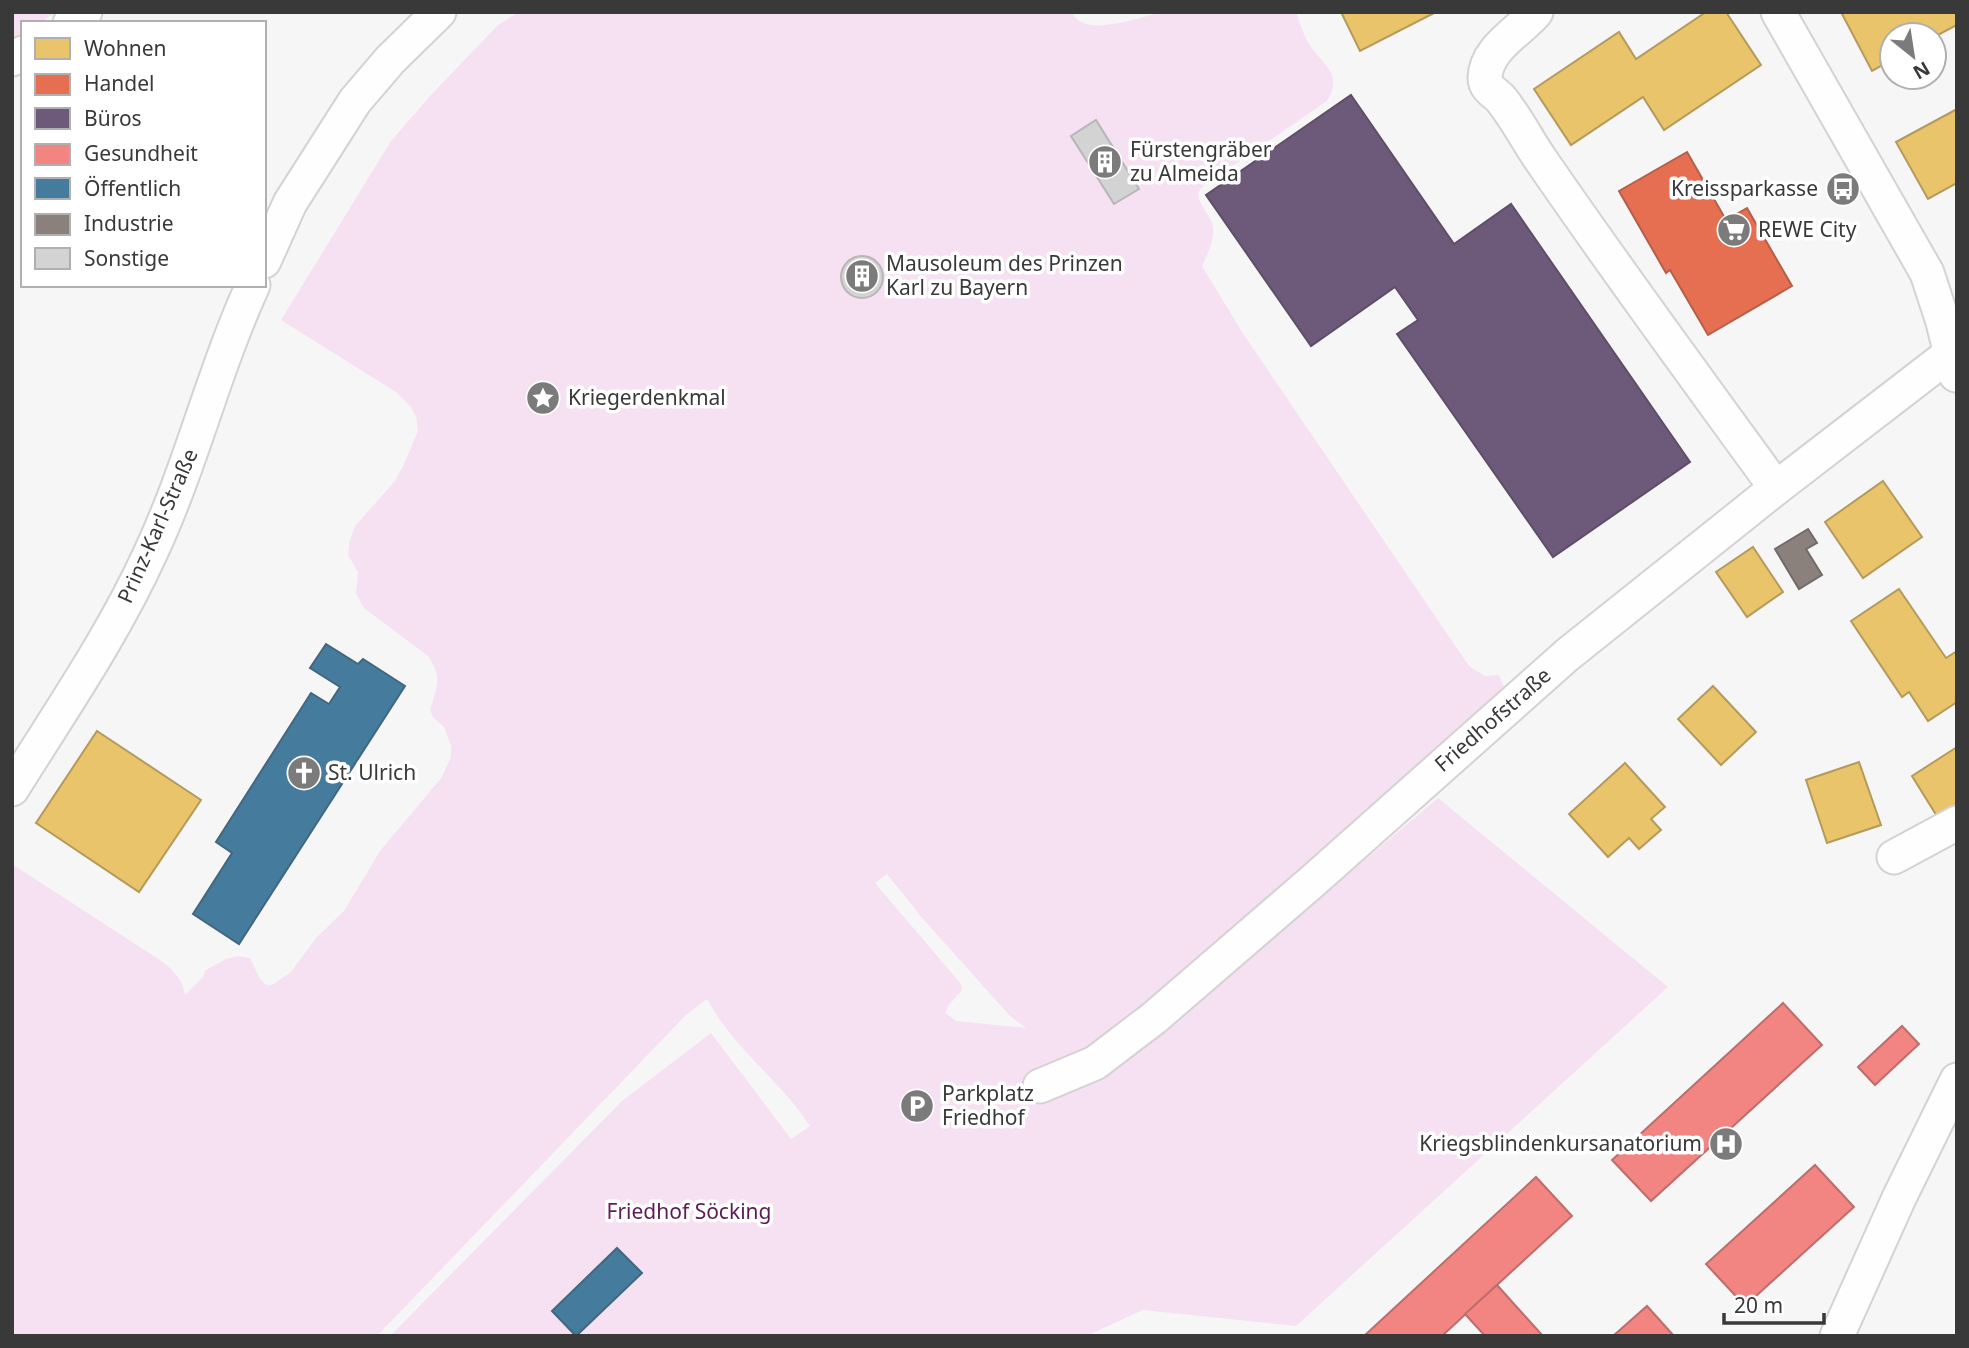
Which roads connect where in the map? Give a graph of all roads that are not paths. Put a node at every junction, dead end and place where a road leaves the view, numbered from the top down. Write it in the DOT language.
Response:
graph roads {
  1 [pos="439,12"];
  2 [pos="1536,12"];
  3 [pos="1778,12"];
  4 [pos="266,257"];
  5 [pos="253,287"];
  6 [pos="1950,321"];
  7 [pos="1954,366"];
  8 [pos="1776,488"];
  9 [pos="12,789"];
  10 [pos="1957,823"];
  11 [pos="1894,857"];
  12 [pos="1957,1080"];
  13 [pos="1040,1086"];
  14 [pos="1837,1336"];
  1 -- 4 [label="street"];
  2 -- 8 [label="street"];
  3 -- 6 [label="street"];
  5 -- 9 [label="street, Prinz-Karl-Straße"];
  6 -- 7 [label="street"];
  7 -- 8 [label="street, Friedhofstraße"];
  8 -- 13 [label="street, Friedhofstraße"];
  10 -- 11 [label="street"];
  12 -- 14 [label="street"];
}
